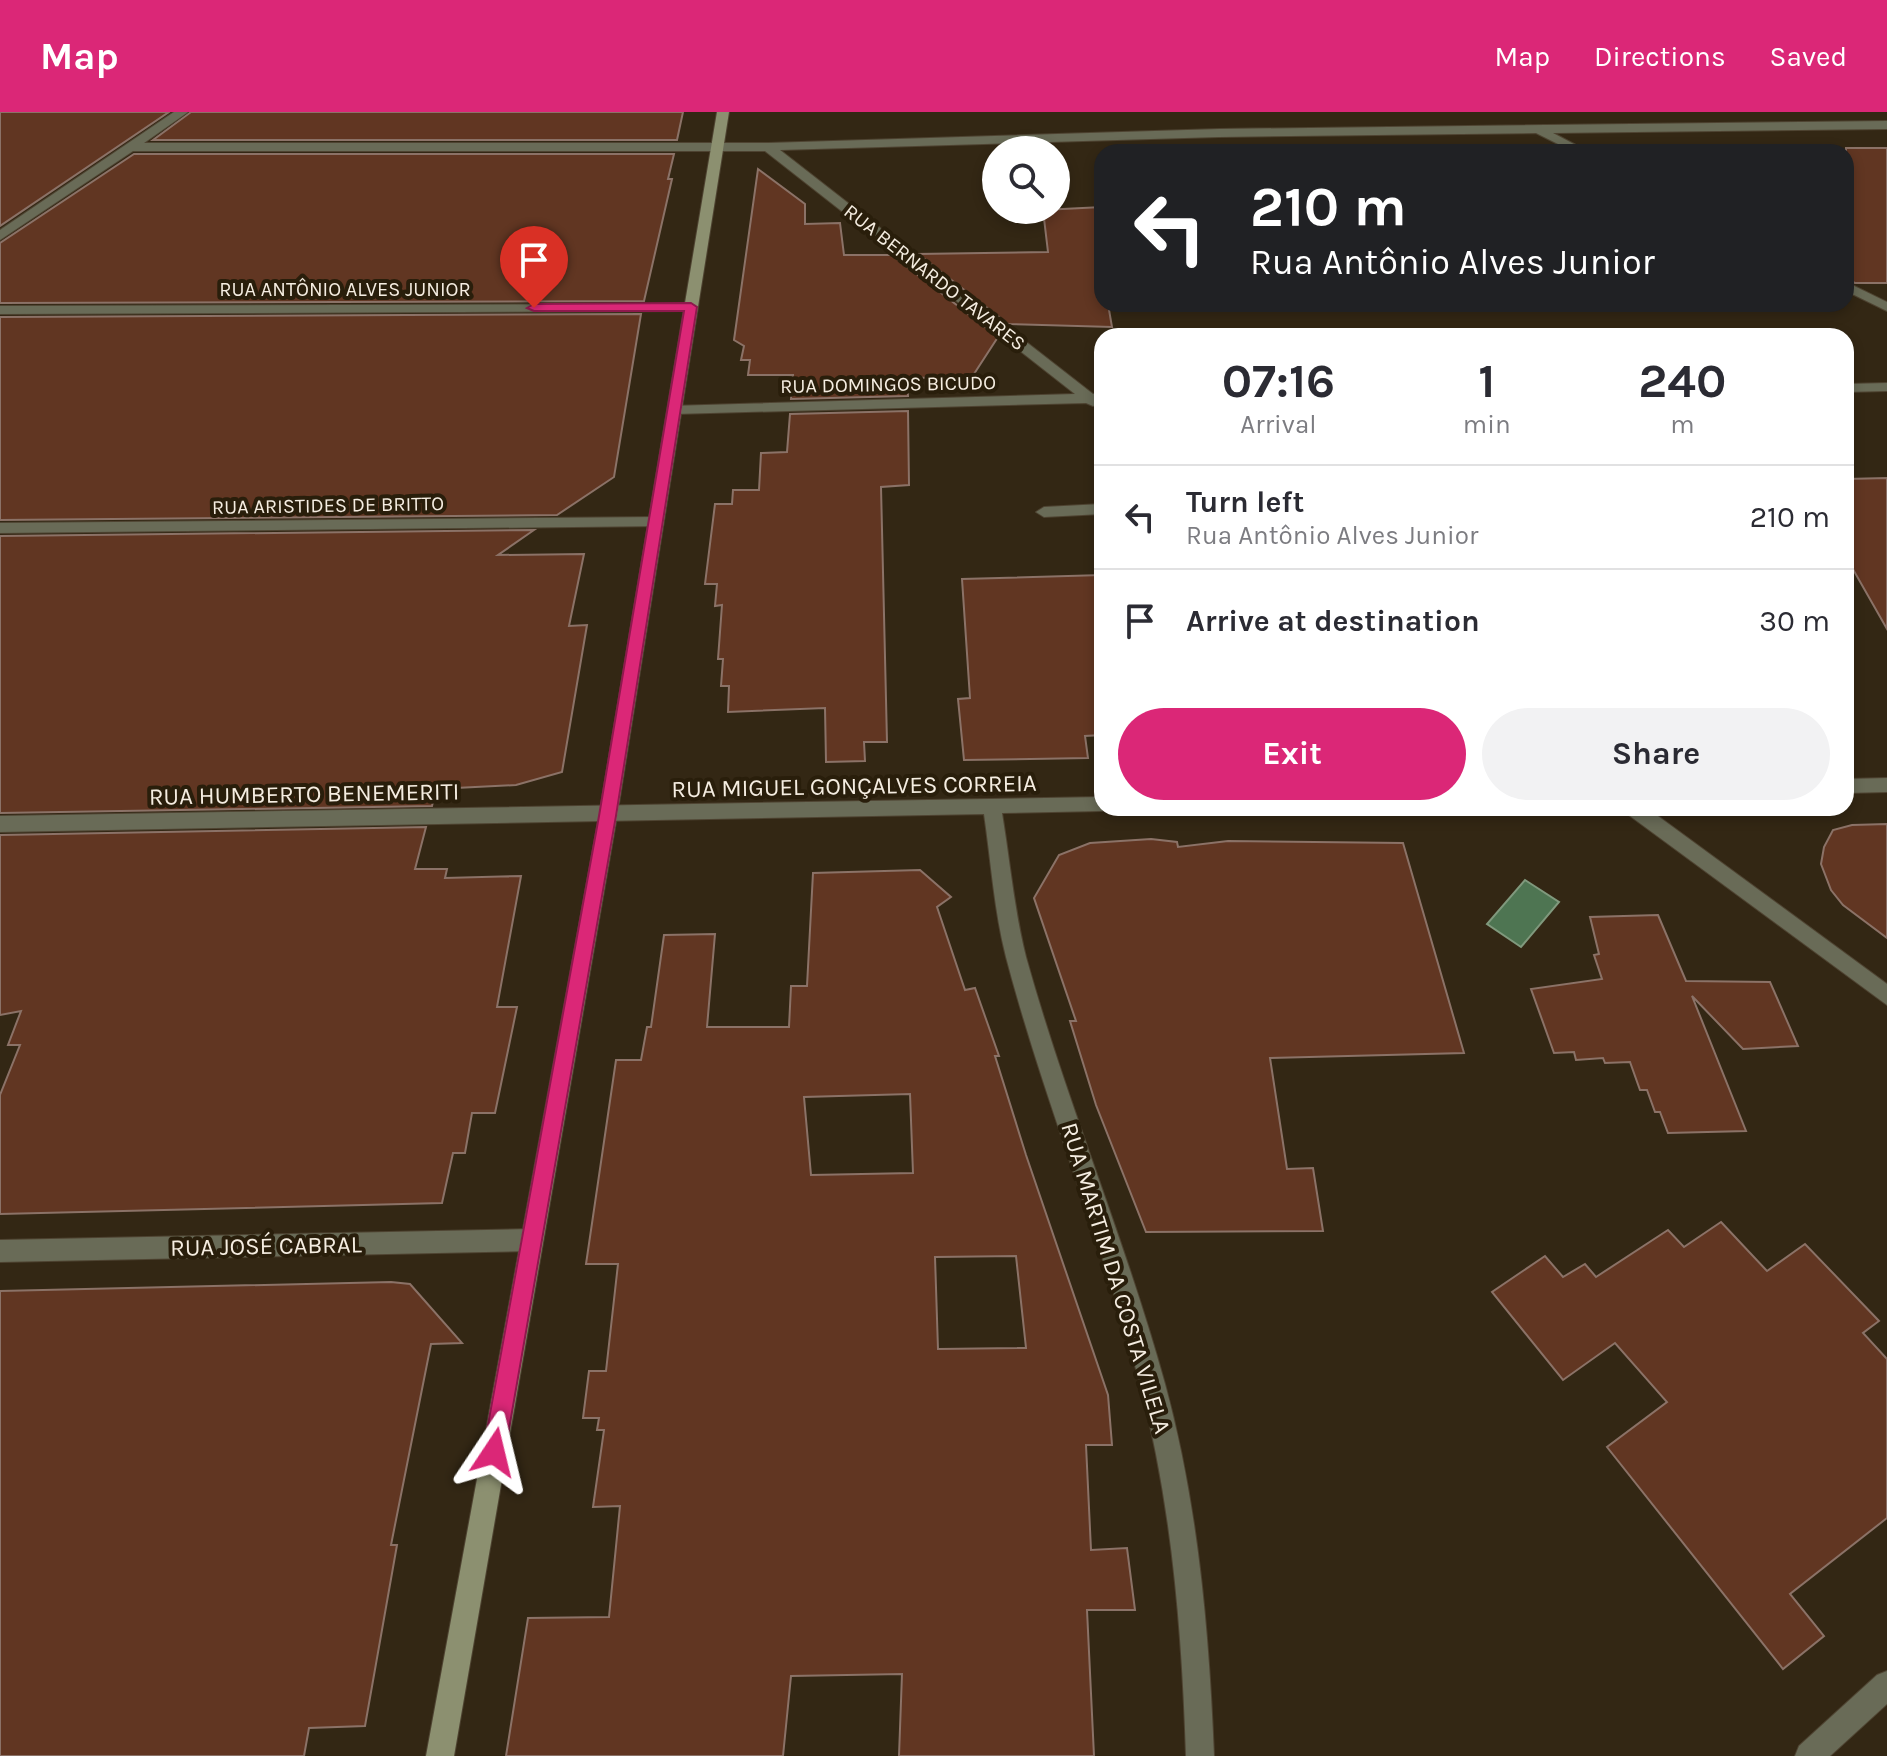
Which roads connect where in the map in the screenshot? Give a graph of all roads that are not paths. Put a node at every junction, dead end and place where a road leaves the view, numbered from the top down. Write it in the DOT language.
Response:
graph roads {
  1 [pos="182,112"];
  2 [pos="723,112"];
  3 [pos="1788,112"];
  4 [pos="1818,125"];
  5 [pos="1887,125"];
  6 [pos="1538,129"];
  7 [pos="1567,144"];
  8 [pos="719,145"];
  9 [pos="131,147"];
  10 [pos="768,147"];
  11 [pos="0,236"];
  12 [pos="1854,290"];
  13 [pos="691,307"];
  14 [pos="1887,307"];
  15 [pos="0,310"];
  16 [pos="1887,387"];
  17 [pos="1854,388"];
  18 [pos="1094,398"];
  19 [pos="1094,401"];
  20 [pos="675,409"];
  21 [pos="1094,509"];
  22 [pos="1044,512"];
  23 [pos="657,522"];
  24 [pos="0,528"];
  25 [pos="1887,785"];
  26 [pos="1854,786"];
  27 [pos="1094,804"];
  28 [pos="992,807"];
  29 [pos="608,816"];
  30 [pos="1644,816"];
  31 [pos="0,824"];
  32 [pos="1887,996"];
  33 [pos="531,1240"];
  34 [pos="0,1251"];
  35 [pos="1887,1685"];
  36 [pos="440,1756"];
  37 [pos="1200,1756"];
  38 [pos="1809,1756"];
  1 -- 9 [label="street"];
  2 -- 8 [label="street"];
  3 -- 4 [label="street"];
  4 -- 5 [label="street"];
  4 -- 6 [label="street"];
  6 -- 7 [label="street"];
  6 -- 10 [label="street"];
  8 -- 9 [label="street"];
  8 -- 10 [label="street"];
  8 -- 13 [label="street"];
  9 -- 11 [label="street"];
  10 -- 18 [label="street, RUA BERNARDO TAVARES"];
  12 -- 14 [label="street"];
  13 -- 15 [label="street, RUA ANTÔNIO ALVES JUNIOR"];
  13 -- 20 [label="street"];
  16 -- 17 [label="street"];
  19 -- 20 [label="street, RUA DOMINGOS BICUDO"];
  20 -- 23 [label="street"];
  21 -- 22 [label="street"];
  23 -- 24 [label="street, RUA ARISTIDES DE BRITTO"];
  23 -- 29 [label="street"];
  25 -- 26 [label="street"];
  27 -- 28 [label="street, RUA MIGUEL GONÇALVES CORREIA"];
  28 -- 29 [label="street, RUA MIGUEL GONÇALVES CORREIA"];
  28 -- 37 [label="street, RUA MARTIM DA COSTA VILELA"];
  29 -- 31 [label="street, RUA HUMBERTO BENEMERITI"];
  29 -- 33 [label="street"];
  30 -- 32 [label="street"];
  33 -- 34 [label="street, RUA JOSÉ CABRAL"];
  33 -- 36 [label="street"];
  35 -- 38 [label="street"];
}
